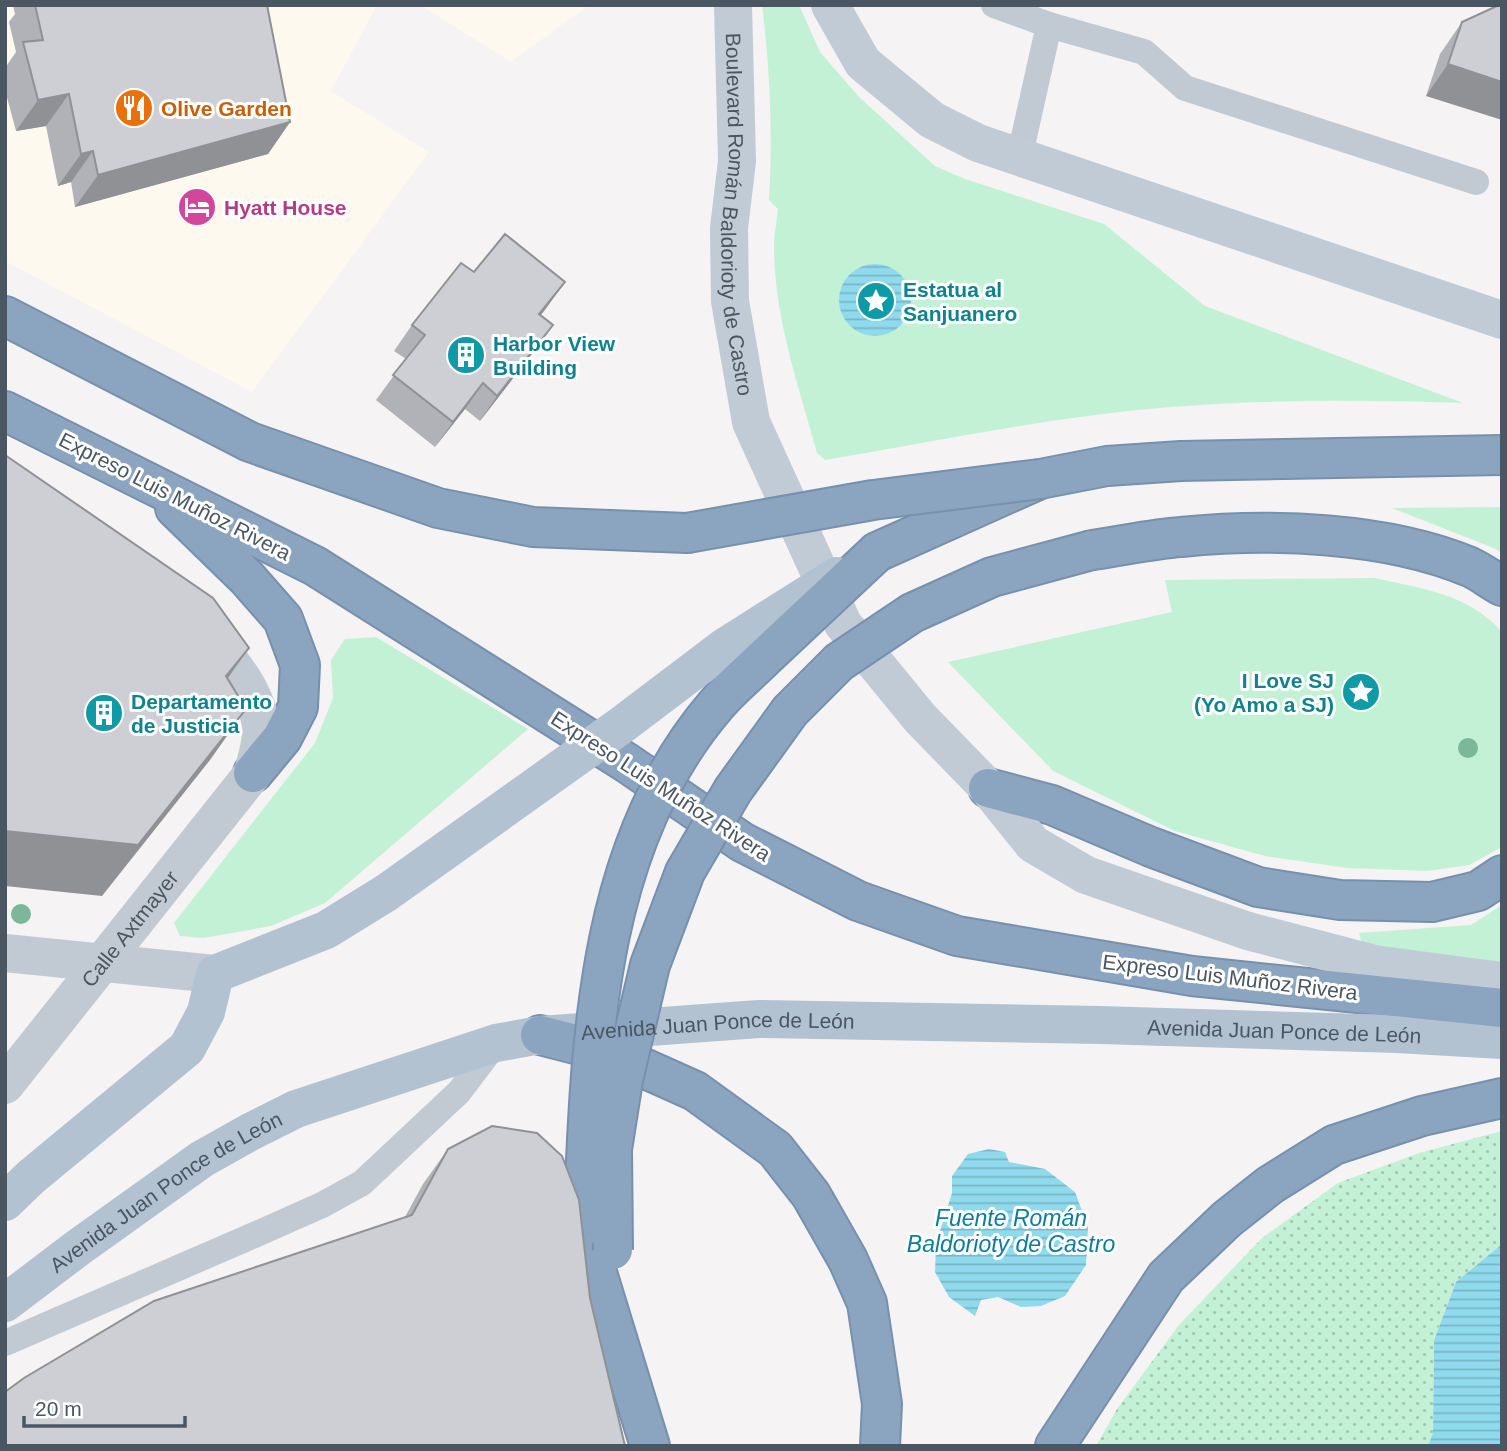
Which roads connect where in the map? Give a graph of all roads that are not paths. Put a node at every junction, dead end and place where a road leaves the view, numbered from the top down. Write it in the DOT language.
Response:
graph roads {
  1 [pos="733,5"];
  2 [pos="830,5"];
  3 [pos="995,5"];
  4 [pos="1049,25"];
  5 [pos="1019,159"];
  6 [pos="1476,182"];
  7 [pos="5,316"];
  8 [pos="1502,320"];
  9 [pos="5,411"];
  10 [pos="1502,455"];
  11 [pos="1040,480"];
  12 [pos="148,482"];
  13 [pos="877,552"];
  14 [pos="1502,586"];
  15 [pos="179,610"];
  16 [pos="253,773"];
  17 [pos="988,788"];
  18 [pos="1502,875"];
  19 [pos="5,953"];
  20 [pos="100,964"];
  21 [pos="215,974"];
  22 [pos="1502,981"];
  23 [pos="1502,1008"];
  24 [pos="540,1035"];
  25 [pos="1502,1040"];
  26 [pos="496,1043"];
  27 [pos="5,1085"];
  28 [pos="1502,1098"];
  29 [pos="5,1202"];
  30 [pos="5,1303"];
  31 [pos="5,1343"];
  32 [pos="620,1353"];
  33 [pos="650,1446"];
  34 [pos="880,1446"];
  35 [pos="1055,1446"];
  1 -- 17 [label="main road, Boulevard Román Baldorioty de Castro"];
  2 -- 5 [label="main road"];
  3 -- 4 [label="lane"];
  4 -- 5 [label="lane"];
  4 -- 6 [label="lane"];
  5 -- 8 [label="main road"];
  7 -- 11 [label="highway, bridge"];
  9 -- 12 [label="highway, Expreso Luis Muñoz Rivera"];
  10 -- 11 [label="highway"];
  11 -- 13 [label="highway, bridge"];
  12 -- 16 [label="highway"];
  12 -- 23 [label="highway, Expreso Luis Muñoz Rivera"];
  13 -- 21 [label="main road, bridge"];
  13 -- 32 [label="highway, bridge"];
  14 -- 32 [label="highway, bridge"];
  15 -- 16 [label="street"];
  16 -- 20 [label="street, Calle Axtmayer"];
  17 -- 18 [label="highway"];
  17 -- 22 [label="main road, Boulevard Román Baldorioty de Castro"];
  19 -- 20 [label="street"];
  20 -- 21 [label="street"];
  20 -- 27 [label="street, Calle Axtmayer"];
  21 -- 29 [label="main road"];
  24 -- 25 [label="main road, Avenida Juan Ponce de León"];
  24 -- 26 [label="main road, Avenida Juan Ponce de León"];
  24 -- 34 [label="highway"];
  26 -- 30 [label="main road, Avenida Juan Ponce de León"];
  26 -- 31 [label="lane"];
  28 -- 35 [label="highway"];
  32 -- 33 [label="highway"];
}
